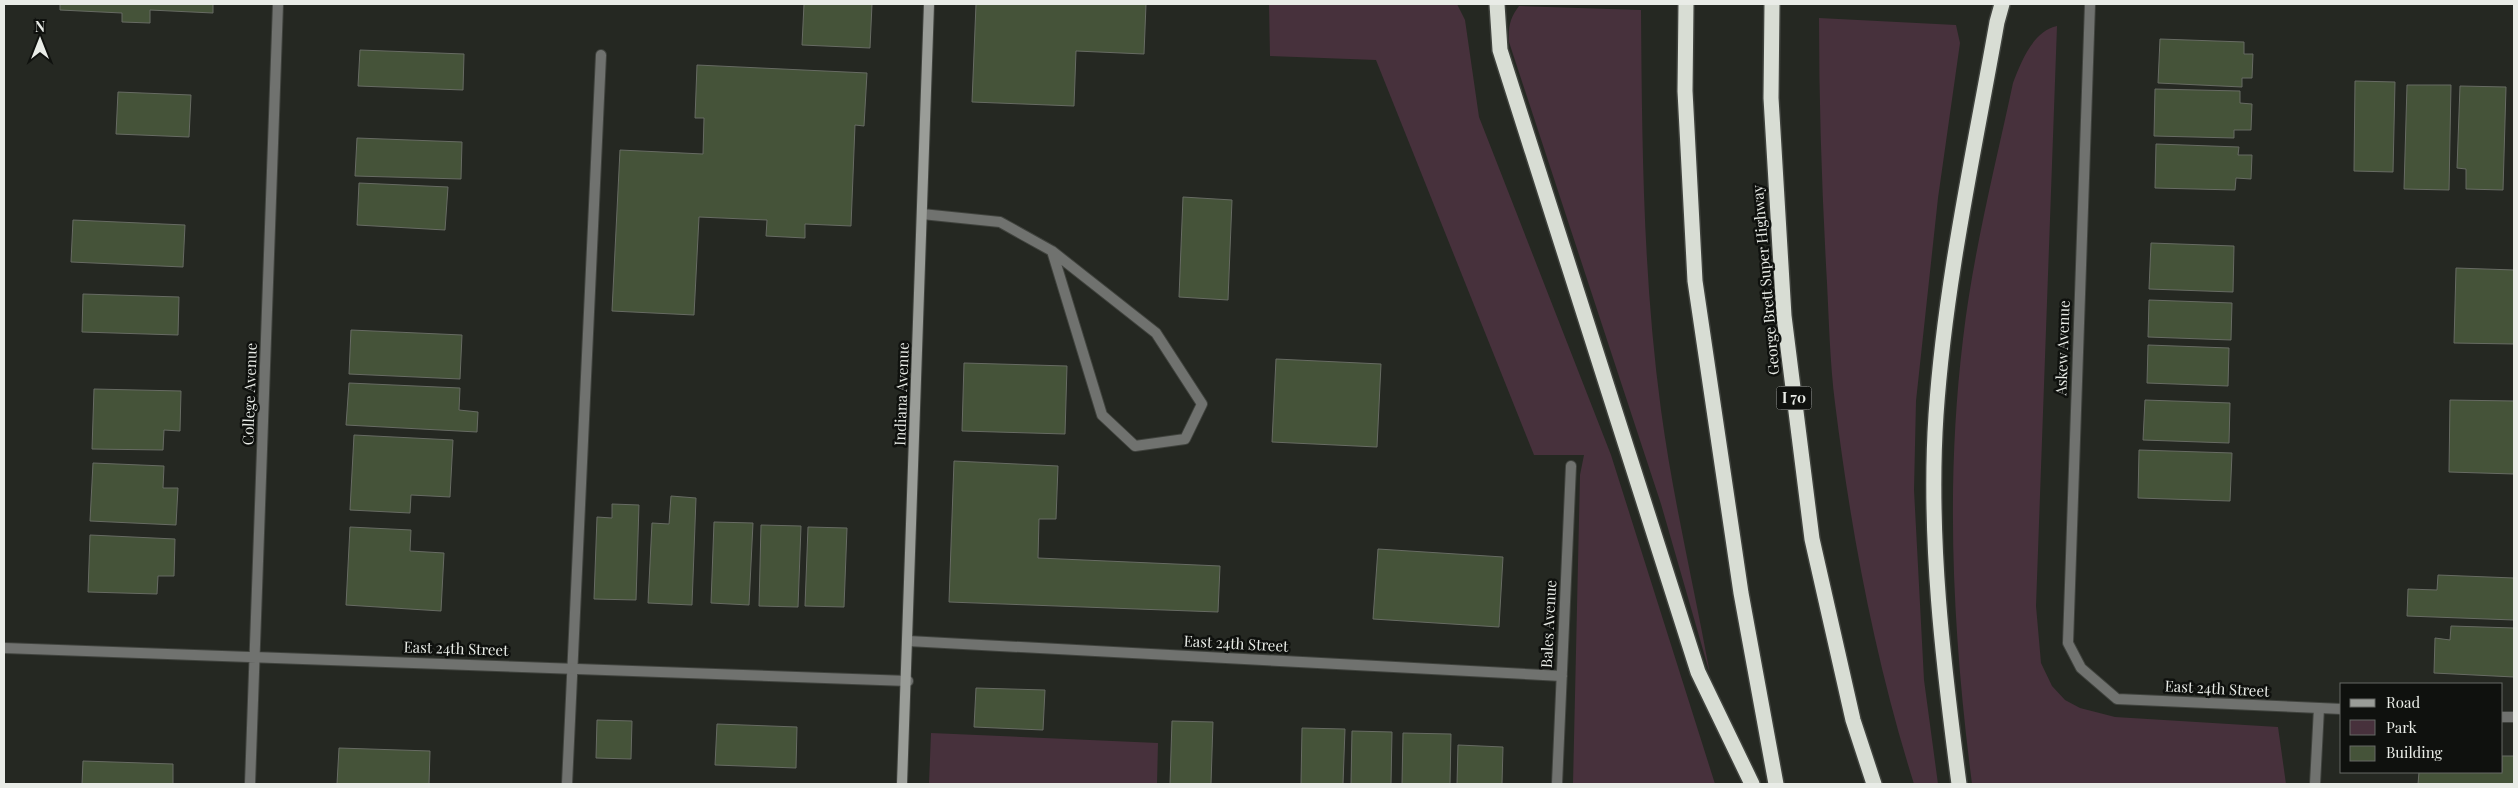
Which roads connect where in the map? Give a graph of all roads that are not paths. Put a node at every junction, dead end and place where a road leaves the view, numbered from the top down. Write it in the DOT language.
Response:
graph roads {
  1 [pos="278,4"];
  2 [pos="929,4"];
  3 [pos="1497,4"];
  4 [pos="1686,4"];
  5 [pos="1772,4"];
  6 [pos="2002,4"];
  7 [pos="2090,4"];
  8 [pos="601,55"];
  9 [pos="922,214"];
  10 [pos="1052,251"];
  11 [pos="1571,466"];
  12 [pos="908,641"];
  13 [pos="4,648"];
  14 [pos="256,657"];
  15 [pos="571,668"];
  16 [pos="1562,676"];
  17 [pos="908,681"];
  18 [pos="2097,683"];
  19 [pos="2318,708"];
  20 [pos="2340,710"];
  21 [pos="250,784"];
  22 [pos="567,784"];
  23 [pos="902,784"];
  24 [pos="1558,784"];
  25 [pos="1752,784"];
  26 [pos="1776,784"];
  27 [pos="1874,784"];
  28 [pos="1959,784"];
  29 [pos="2315,784"];
  1 -- 14 [label="street, College Avenue"];
  2 -- 9 [label="street, Indiana Avenue"];
  3 -- 25 [label="highway"];
  4 -- 26 [label="highway"];
  5 -- 27 [label="highway, George Brett Super Highway / I 70"];
  6 -- 28 [label="highway"];
  7 -- 18 [label="street, Askew Avenue"];
  8 -- 15 [label="street"];
  9 -- 10 [label="street"];
  9 -- 12 [label="street, Indiana Avenue"];
  10 -- 10 [label="street"];
  11 -- 16 [label="street, Bales Avenue"];
  12 -- 16 [label="street, East 24th Street"];
  12 -- 17 [label="street, Indiana Avenue"];
  13 -- 14 [label="street, East 24th Street"];
  14 -- 15 [label="street, East 24th Street"];
  14 -- 21 [label="street, College Avenue"];
  15 -- 17 [label="street, East 24th Street"];
  15 -- 22 [label="street"];
  16 -- 24 [label="street, Bales Avenue"];
  17 -- 23 [label="street, Indiana Avenue"];
  18 -- 19 [label="street, East 24th Street"];
  19 -- 20 [label="street, East 24th Street"];
  19 -- 29 [label="street"];
}
